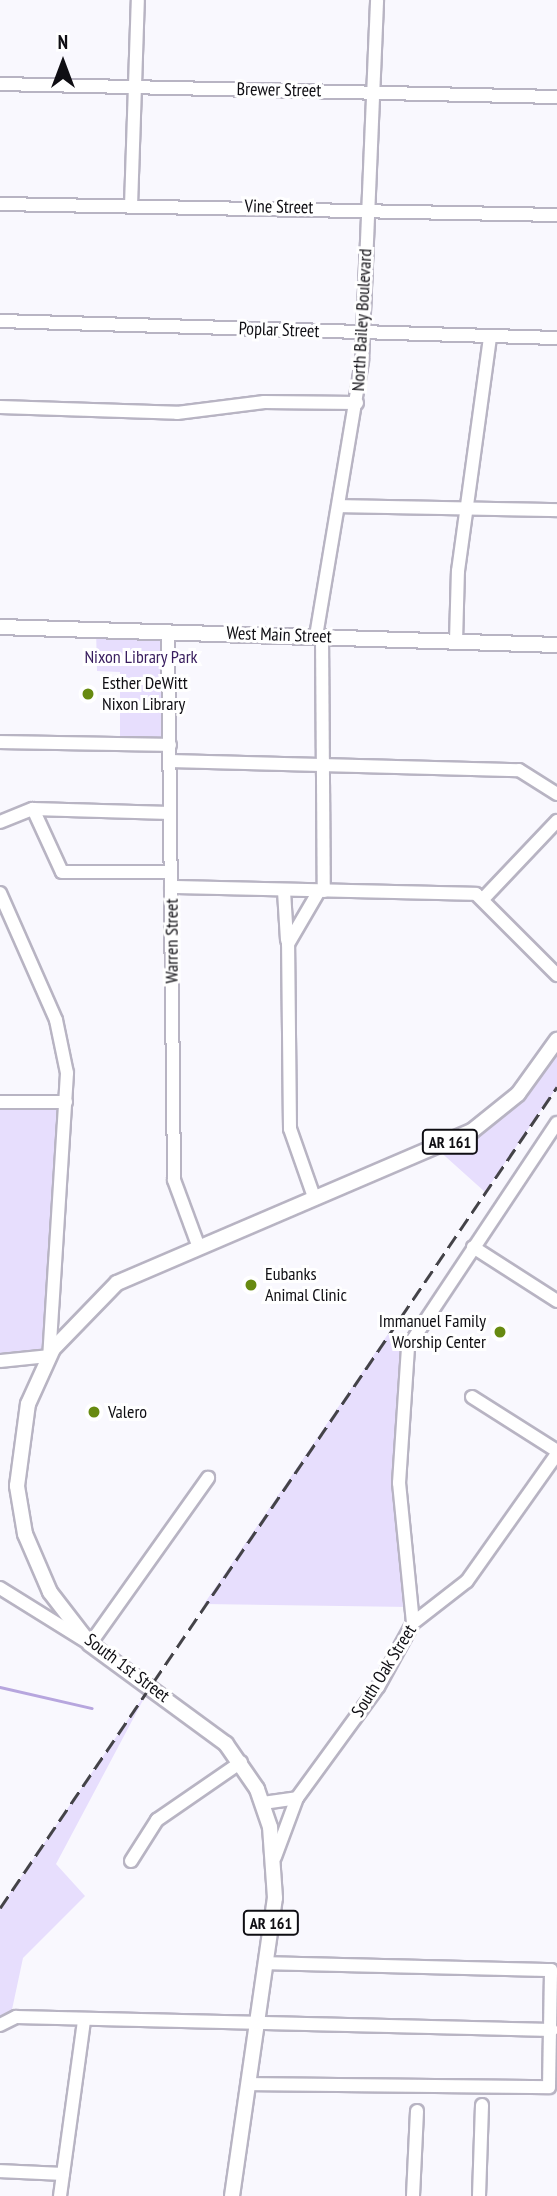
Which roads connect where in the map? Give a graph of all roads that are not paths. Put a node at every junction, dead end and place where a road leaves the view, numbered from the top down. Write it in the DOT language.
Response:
graph roads {
  1 [pos="138,0"];
  2 [pos="377,0"];
  3 [pos="0,84"];
  4 [pos="135,87"];
  5 [pos="374,91"];
  6 [pos="557,97"];
  7 [pos="0,204"];
  8 [pos="131,206"];
  9 [pos="368,209"];
  10 [pos="557,215"];
  11 [pos="0,321"];
  12 [pos="364,332"];
  13 [pos="490,336"];
  14 [pos="557,338"];
  15 [pos="357,403"];
  16 [pos="0,407"];
  17 [pos="340,506"];
  18 [pos="471,508"];
  19 [pos="557,510"];
  20 [pos="0,627"];
  21 [pos="168,632"];
  22 [pos="319,636"];
  23 [pos="456,640"];
  24 [pos="557,645"];
  25 [pos="0,741"];
  26 [pos="170,745"];
  27 [pos="170,761"];
  28 [pos="322,765"];
  29 [pos="557,794"];
  30 [pos="33,809"];
  31 [pos="170,813"];
  32 [pos="557,821"];
  33 [pos="0,822"];
  34 [pos="171,872"];
  35 [pos="171,887"];
  36 [pos="284,891"];
  37 [pos="321,891"];
  38 [pos="0,893"];
  39 [pos="483,899"];
  40 [pos="288,944"];
  41 [pos="557,975"];
  42 [pos="557,1040"];
  43 [pos="0,1102"];
  44 [pos="66,1102"];
  45 [pos="557,1123"];
  46 [pos="552,1140"];
  47 [pos="314,1197"];
  48 [pos="198,1245"];
  49 [pos="473,1247"];
  50 [pos="557,1301"];
  51 [pos="49,1356"];
  52 [pos="0,1362"];
  53 [pos="472,1397"];
  54 [pos="557,1453"];
  55 [pos="208,1478"];
  56 [pos="0,1588"];
  57 [pos="413,1623"];
  58 [pos="90,1644"];
  59 [pos="241,1762"];
  60 [pos="297,1798"];
  61 [pos="263,1803"];
  62 [pos="275,1857"];
  63 [pos="131,1861"];
  64 [pos="266,1963"];
  65 [pos="84,2021"];
  66 [pos="0,2025"];
  67 [pos="257,2025"];
  68 [pos="552,2030"];
  69 [pos="248,2084"];
  70 [pos="482,2105"];
  71 [pos="416,2111"];
  72 [pos="0,2171"];
  73 [pos="63,2174"];
  74 [pos="60,2196"];
  75 [pos="232,2196"];
  76 [pos="413,2196"];
  77 [pos="479,2196"];
  1 -- 4 [label="street"];
  2 -- 5 [label="street, North Bailey Boulevard"];
  3 -- 4 [label="street, Brewer Street"];
  4 -- 5 [label="street, Brewer Street"];
  4 -- 8 [label="street"];
  5 -- 6 [label="street, Brewer Street"];
  5 -- 9 [label="street, North Bailey Boulevard"];
  7 -- 8 [label="street, Vine Street"];
  8 -- 9 [label="street, Vine Street"];
  9 -- 10 [label="street, Vine Street"];
  9 -- 12 [label="street, North Bailey Boulevard"];
  11 -- 12 [label="street, Poplar Street"];
  12 -- 13 [label="street, Poplar Street"];
  12 -- 15 [label="street, North Bailey Boulevard"];
  13 -- 14 [label="street, Poplar Street"];
  13 -- 18 [label="street"];
  15 -- 16 [label="street"];
  15 -- 17 [label="street, North Bailey Boulevard"];
  17 -- 18 [label="street"];
  17 -- 22 [label="street, North Bailey Boulevard"];
  18 -- 19 [label="street"];
  18 -- 23 [label="street"];
  20 -- 21 [label="main road, West Main Street"];
  21 -- 22 [label="main road, West Main Street"];
  21 -- 26 [label="street, Warren Street"];
  22 -- 23 [label="main road, West Main Street"];
  22 -- 28 [label="street, North Bailey Boulevard"];
  23 -- 24 [label="main road, West Main Street"];
  25 -- 26 [label="street"];
  26 -- 27 [label="street, Warren Street"];
  27 -- 28 [label="street"];
  27 -- 31 [label="street, Warren Street"];
  28 -- 29 [label="street"];
  28 -- 37 [label="street, North Bailey Boulevard"];
  30 -- 31 [label="street"];
  30 -- 33 [label="street"];
  30 -- 34 [label="street"];
  31 -- 34 [label="street, Warren Street"];
  32 -- 39 [label="street"];
  34 -- 35 [label="street, Warren Street"];
  35 -- 36 [label="street"];
  35 -- 48 [label="street, Warren Street"];
  36 -- 37 [label="street"];
  36 -- 40 [label="street"];
  37 -- 39 [label="street"];
  37 -- 40 [label="street"];
  38 -- 44 [label="street"];
  39 -- 41 [label="street"];
  40 -- 47 [label="street"];
  42 -- 47 [label="main road, South 1st Street / AR 161"];
  43 -- 44 [label="street"];
  44 -- 51 [label="street"];
  45 -- 46 [label="street"];
  46 -- 49 [label="street"];
  47 -- 48 [label="main road, South 1st Street / AR 161"];
  48 -- 51 [label="main road, South 1st Street / AR 161"];
  49 -- 50 [label="street"];
  49 -- 57 [label="street"];
  51 -- 52 [label="street"];
  51 -- 58 [label="main road, South 1st Street / AR 161"];
  53 -- 54 [label="street"];
  54 -- 57 [label="street, South Oak Street"];
  55 -- 58 [label="street"];
  56 -- 58 [label="street"];
  57 -- 60 [label="street, South Oak Street"];
  58 -- 59 [label="main road, South 1st Street / AR 161"];
  59 -- 61 [label="main road, South 1st Street / AR 161"];
  59 -- 63 [label="street"];
  60 -- 61 [label="street"];
  60 -- 62 [label="street, South Oak Street"];
  61 -- 62 [label="main road, South 1st Street / AR 161"];
  62 -- 64 [label="main road, South 1st Street / AR 161"];
  64 -- 67 [label="main road, South 1st Street / AR 161"];
  64 -- 68 [label="street"];
  65 -- 66 [label="street"];
  65 -- 67 [label="street"];
  65 -- 73 [label="street"];
  67 -- 68 [label="street"];
  67 -- 69 [label="main road, South 1st Street / AR 161"];
  68 -- 69 [label="street"];
  69 -- 75 [label="main road, South 1st Street / AR 161"];
  70 -- 77 [label="street"];
  71 -- 76 [label="street"];
  72 -- 73 [label="street"];
  73 -- 74 [label="street"];
}
